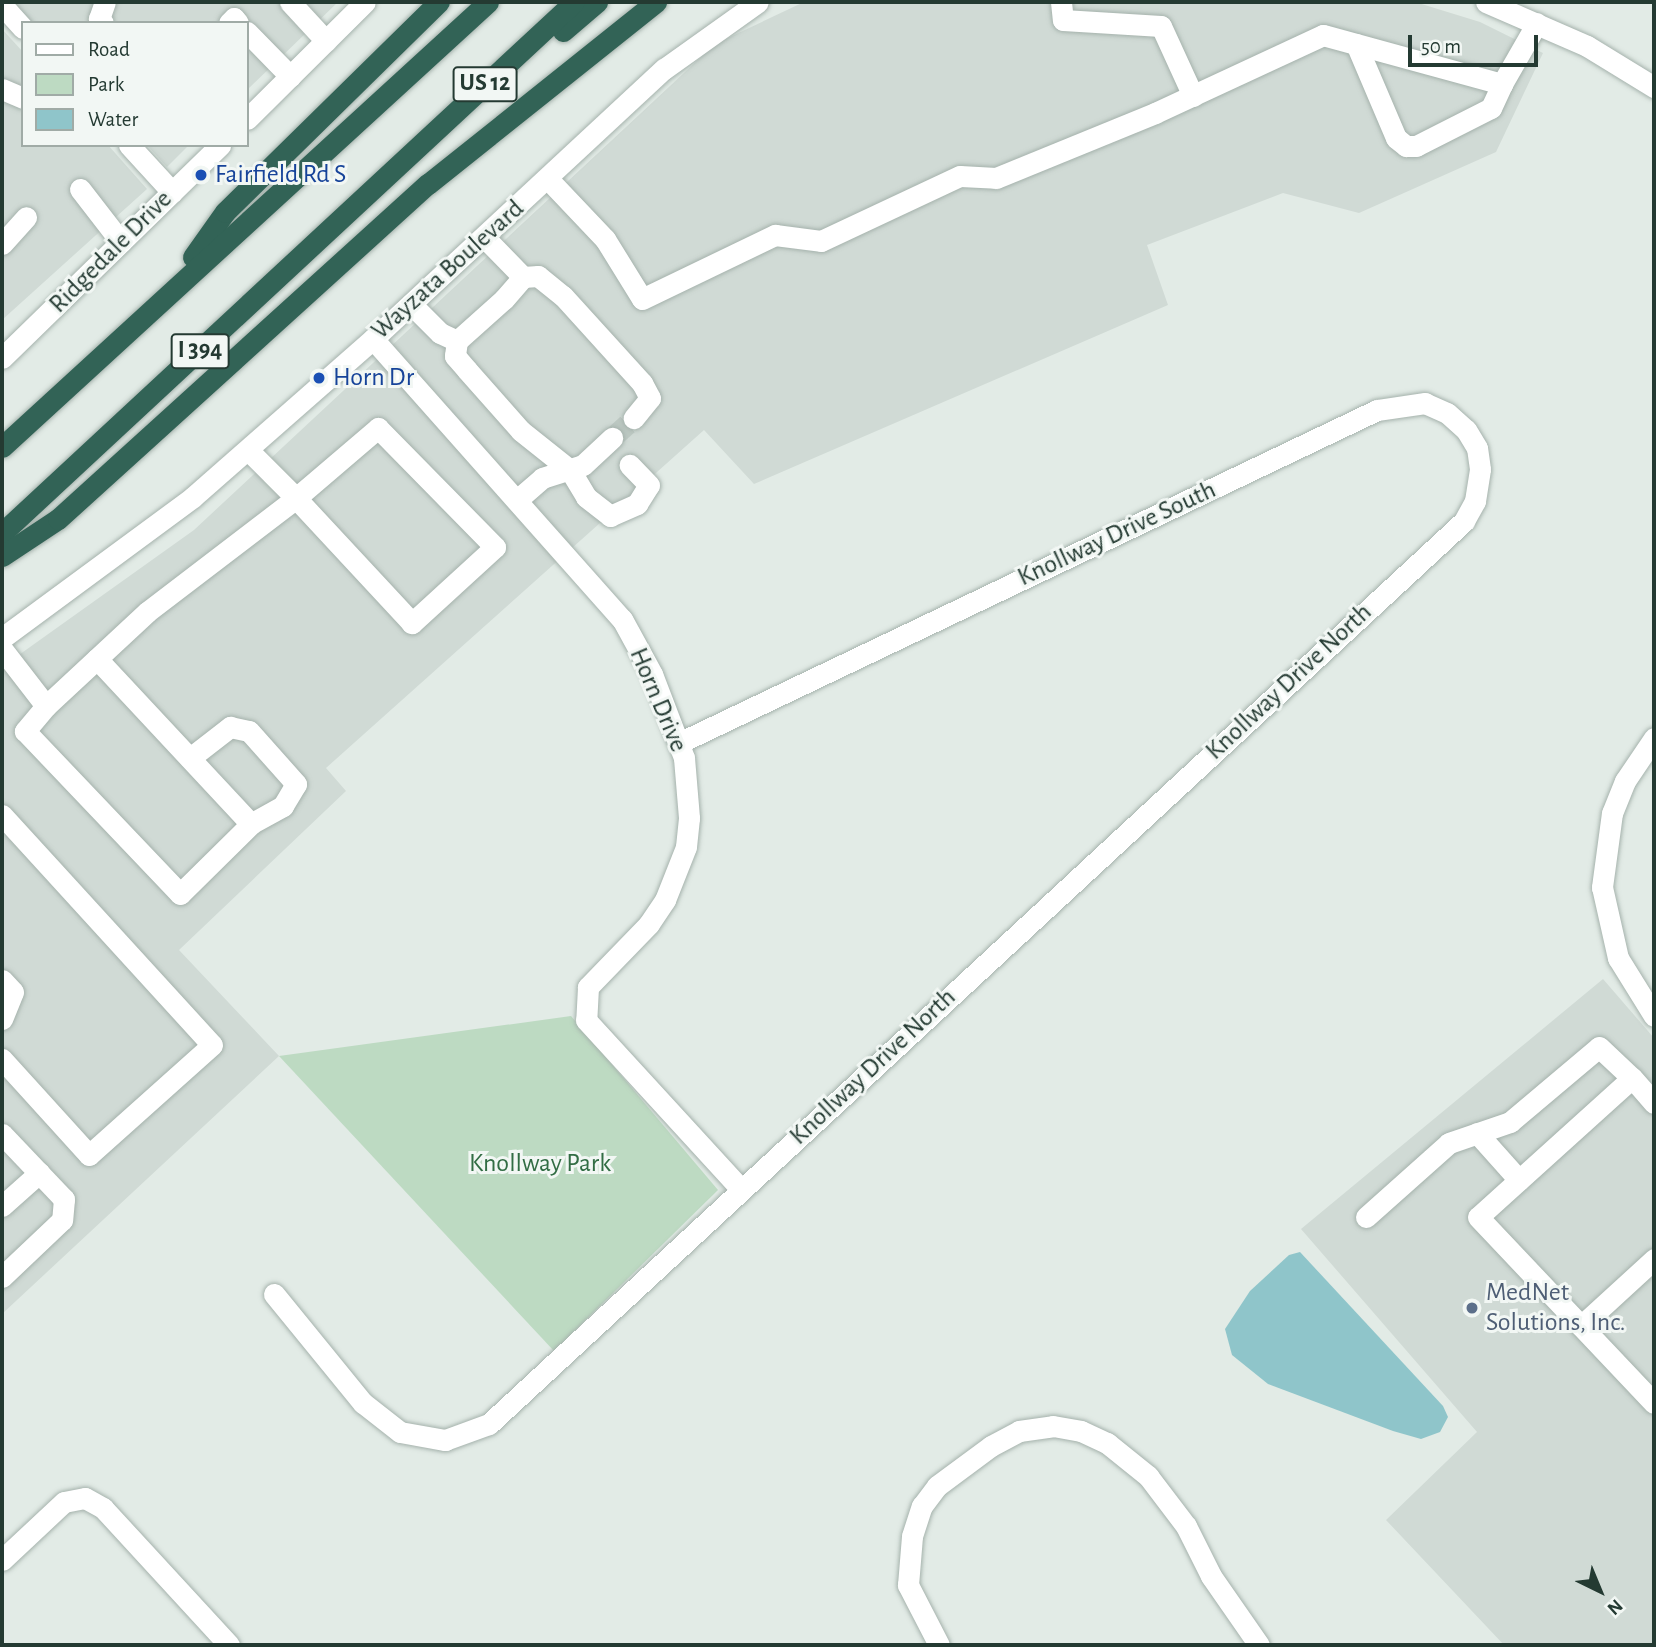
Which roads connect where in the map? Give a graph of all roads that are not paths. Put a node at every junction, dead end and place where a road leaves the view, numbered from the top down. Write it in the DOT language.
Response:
graph roads {
  1 [pos="105,2"];
  2 [pos="290,2"];
  3 [pos="365,2"];
  4 [pos="439,2"];
  5 [pos="470,2"];
  6 [pos="488,2"];
  7 [pos="574,2"];
  8 [pos="597,2"];
  9 [pos="656,2"];
  10 [pos="758,2"];
  11 [pos="1062,2"];
  12 [pos="1486,2"];
  13 [pos="2,5"];
  14 [pos="101,21"];
  15 [pos="1536,23"];
  16 [pos="21,26"];
  17 [pos="248,33"];
  18 [pos="326,41"];
  19 [pos="1356,44"];
  20 [pos="290,76"];
  21 [pos="1502,84"];
  22 [pos="1654,88"];
  23 [pos="2,89"];
  24 [pos="1193,96"];
  25 [pos="21,97"];
  26 [pos="248,118"];
  27 [pos="345,131"];
  28 [pos="131,147"];
  29 [pos="218,147"];
  30 [pos="395,166"];
  31 [pos="548,180"];
  32 [pos="80,189"];
  33 [pos="172,192"];
  34 [pos="26,217"];
  35 [pos="484,237"];
  36 [pos="121,242"];
  37 [pos="2,244"];
  38 [pos="523,277"];
  39 [pos="168,292"];
  40 [pos="411,304"];
  41 [pos="373,339"];
  42 [pos="457,341"];
  43 [pos="2,358"];
  44 [pos="634,418"];
  45 [pos="612,438"];
  46 [pos="2,447"];
  47 [pos="248,450"];
  48 [pos="631,465"];
  49 [pos="570,470"];
  50 [pos="296,498"];
  51 [pos="517,500"];
  52 [pos="1464,521"];
  53 [pos="2,533"];
  54 [pos="2,556"];
  55 [pos="2,638"];
  56 [pos="2,649"];
  57 [pos="97,659"];
  58 [pos="46,706"];
  59 [pos="1654,738"];
  60 [pos="681,742"];
  61 [pos="190,758"];
  62 [pos="2,815"];
  63 [pos="251,824"];
  64 [pos="2,980"];
  65 [pos="1654,1016"];
  66 [pos="2,1020"];
  67 [pos="2,1059"];
  68 [pos="1632,1077"];
  69 [pos="1654,1103"];
  70 [pos="1477,1133"];
  71 [pos="2,1134"];
  72 [pos="39,1173"];
  73 [pos="1519,1180"];
  74 [pos="741,1189"];
  75 [pos="2,1206"];
  76 [pos="1366,1217"];
  77 [pos="1654,1259"];
  78 [pos="2,1277"];
  79 [pos="274,1294"];
  80 [pos="1581,1326"];
  81 [pos="1654,1403"];
  82 [pos="2,1560"];
  83 [pos="229,1645"];
  84 [pos="939,1645"];
  85 [pos="1259,1645"];
  1 -- 14 [label="street"];
  2 -- 18 [label="street"];
  3 -- 18 [label="street"];
  4 -- 39 [label="highway"];
  5 -- 27 [label="highway, I 394"];
  6 -- 27 [label="highway, US 12"];
  7 -- 30 [label="highway, US 12"];
  8 -- 30 [label="highway, I 394"];
  9 -- 54 [label="highway"];
  10 -- 31 [label="street, Wayzata Boulevard"];
  11 -- 24 [label="street"];
  12 -- 15 [label="street"];
  13 -- 16 [label="street"];
  15 -- 21 [label="street"];
  15 -- 22 [label="street"];
  17 -- 20 [label="street"];
  18 -- 20 [label="street"];
  19 -- 21 [label="street"];
  19 -- 21 [label="street"];
  19 -- 24 [label="street"];
  20 -- 26 [label="street"];
  23 -- 25 [label="street"];
  24 -- 31 [label="street"];
  27 -- 39 [label="highway, I 394"];
  28 -- 33 [label="street"];
  29 -- 33 [label="street, Ridgedale Drive"];
  30 -- 53 [label="highway, I 394"];
  31 -- 35 [label="street, Wayzata Boulevard"];
  32 -- 36 [label="street"];
  33 -- 36 [label="street, Ridgedale Drive"];
  34 -- 37 [label="street"];
  35 -- 38 [label="street"];
  35 -- 40 [label="street, Wayzata Boulevard"];
  36 -- 43 [label="street, Ridgedale Drive"];
  38 -- 42 [label="street"];
  38 -- 44 [label="street"];
  39 -- 46 [label="highway, I 394"];
  40 -- 41 [label="street, Wayzata Boulevard"];
  40 -- 42 [label="street"];
  41 -- 47 [label="street, Wayzata Boulevard"];
  41 -- 51 [label="street, Horn Drive"];
  42 -- 49 [label="street"];
  45 -- 49 [label="street"];
  47 -- 50 [label="street"];
  47 -- 55 [label="street, Wayzata Boulevard"];
  48 -- 49 [label="street"];
  49 -- 51 [label="street"];
  50 -- 50 [label="street"];
  50 -- 57 [label="street"];
  51 -- 60 [label="street, Horn Drive"];
  52 -- 60 [label="street, Knollway Drive South"];
  52 -- 74 [label="street, Knollway Drive North"];
  56 -- 58 [label="street"];
  57 -- 58 [label="street"];
  57 -- 61 [label="street"];
  58 -- 63 [label="street"];
  59 -- 65 [label="street"];
  60 -- 74 [label="street, Horn Drive"];
  61 -- 63 [label="street"];
  61 -- 63 [label="street"];
  62 -- 67 [label="street"];
  64 -- 66 [label="street"];
  68 -- 69 [label="street"];
  68 -- 70 [label="street"];
  68 -- 73 [label="street"];
  70 -- 73 [label="street"];
  70 -- 76 [label="street"];
  71 -- 72 [label="street"];
  72 -- 75 [label="street"];
  72 -- 78 [label="street"];
  73 -- 80 [label="street"];
  74 -- 79 [label="street, Knollway Drive North"];
  77 -- 80 [label="street"];
  80 -- 81 [label="street"];
  82 -- 83 [label="street"];
  84 -- 85 [label="street"];
}
